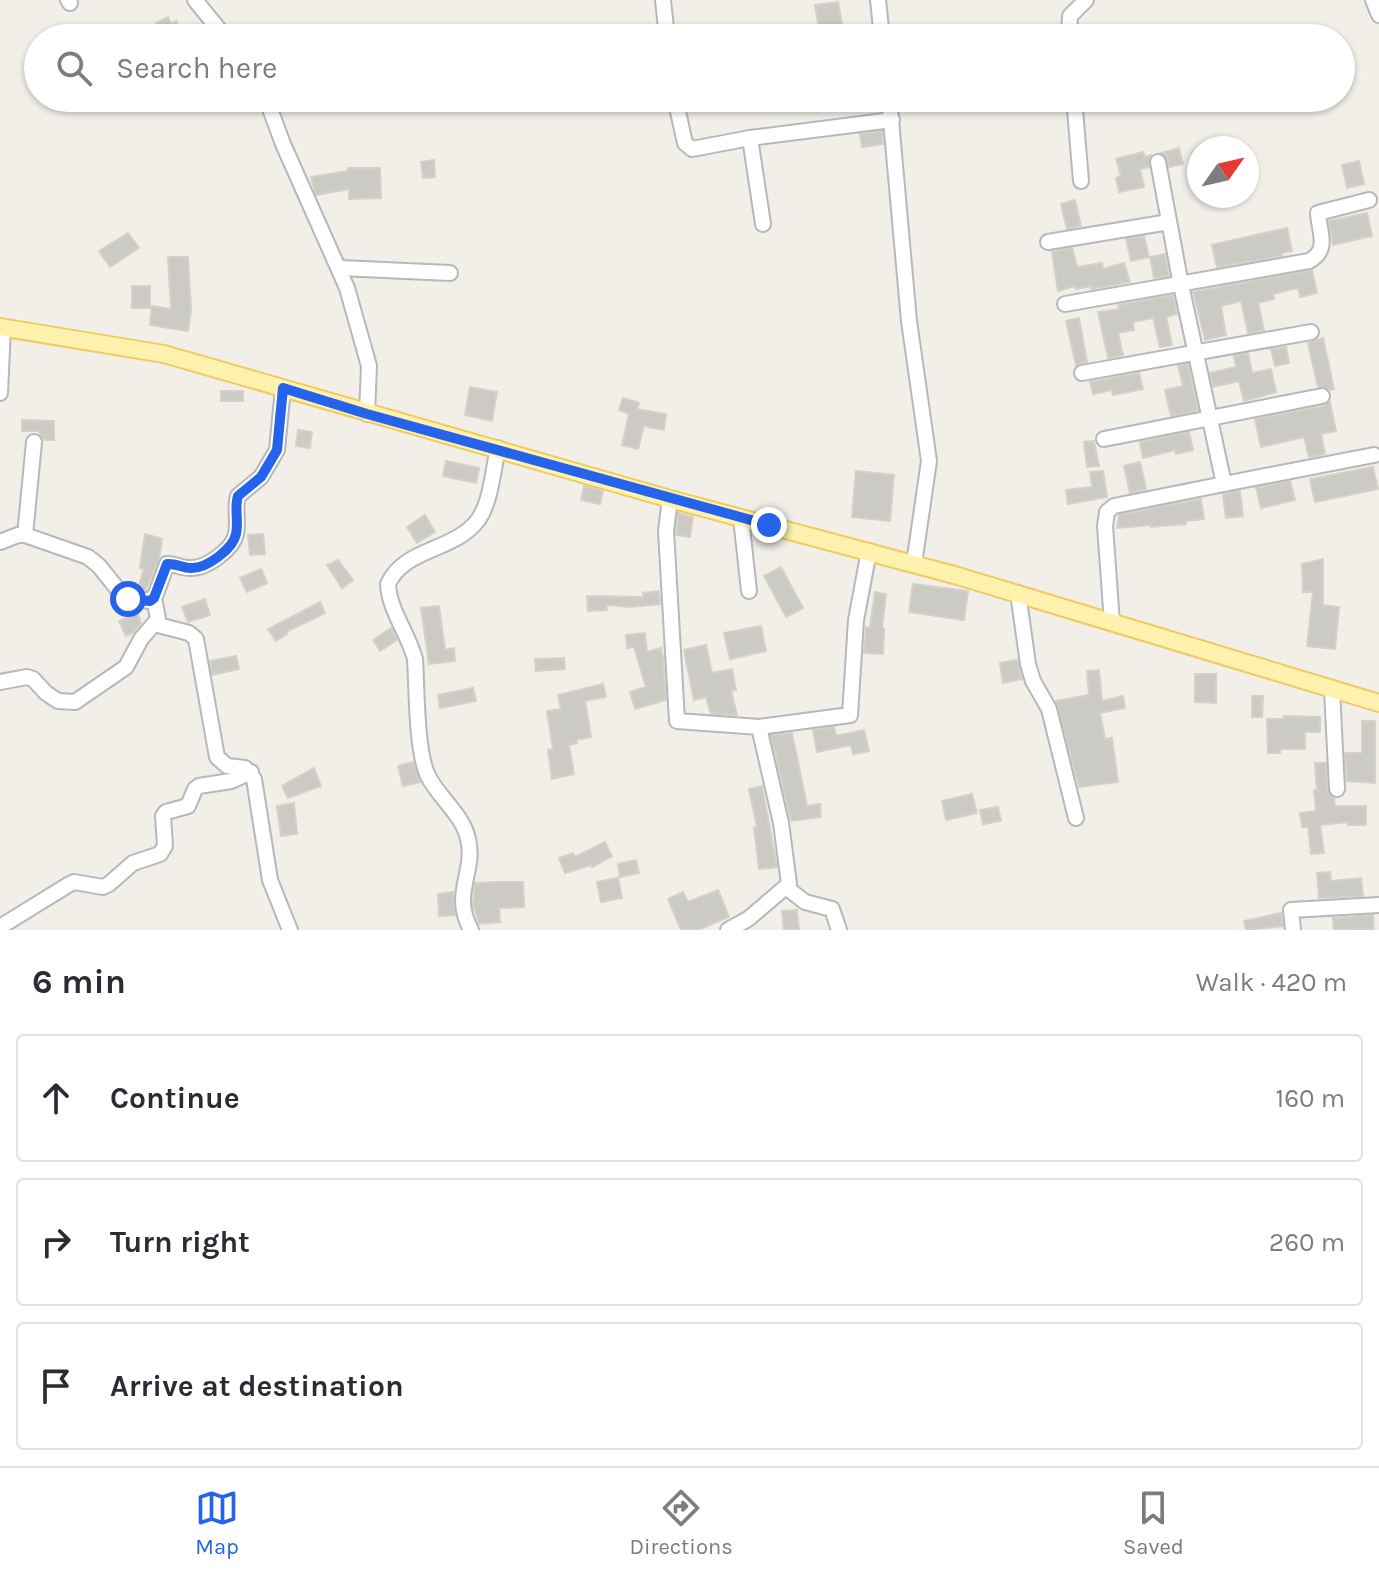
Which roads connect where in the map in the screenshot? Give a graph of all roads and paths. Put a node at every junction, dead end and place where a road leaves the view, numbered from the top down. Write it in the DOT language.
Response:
graph roads {
  1 [pos="195,0"];
  2 [pos="663,0"];
  3 [pos="878,0"];
  4 [pos="1086,0"];
  5 [pos="1373,0"];
  6 [pos="1379,15"];
  7 [pos="215,24"];
  8 [pos="666,24"];
  9 [pos="881,24"];
  10 [pos="1070,24"];
  11 [pos="271,112"];
  12 [pos="678,112"];
  13 [pos="891,112"];
  14 [pos="1075,112"];
  15 [pos="892,120"];
  16 [pos="750,138"];
  17 [pos="1158,162"];
  18 [pos="1081,181"];
  19 [pos="1369,200"];
  20 [pos="1169,222"];
  21 [pos="763,224"];
  22 [pos="1048,242"];
  23 [pos="340,268"];
  24 [pos="450,273"];
  25 [pos="1181,285"];
  26 [pos="1065,304"];
  27 [pos="2,327"];
  28 [pos="1311,332"];
  29 [pos="1197,351"];
  30 [pos="1082,373"];
  31 [pos="283,388"];
  32 [pos="0,393"];
  33 [pos="1322,396"];
  34 [pos="367,414"];
  35 [pos="1211,418"];
  36 [pos="1104,439"];
  37 [pos="34,442"];
  38 [pos="498,448"];
  39 [pos="1374,455"];
  40 [pos="1224,484"];
  41 [pos="670,499"];
  42 [pos="741,518"];
  43 [pos="25,535"];
  44 [pos="0,542"];
  45 [pos="869,551"];
  46 [pos="914,564"];
  47 [pos="749,591"];
  48 [pos="1018,593"];
  49 [pos="154,598"];
  50 [pos="1112,623"];
  51 [pos="154,624"];
  52 [pos="0,682"];
  53 [pos="1332,690"];
  54 [pos="1379,703"];
  55 [pos="759,727"];
  56 [pos="251,772"];
  57 [pos="1337,789"];
  58 [pos="1076,818"];
  59 [pos="787,888"];
  60 [pos="1379,905"];
  61 [pos="0,927"];
  62 [pos="290,930"];
  63 [pos="471,930"];
  64 [pos="728,930"];
  65 [pos="839,930"];
  66 [pos="1293,930"];
  1 -- 7 [label="street"];
  2 -- 8 [label="street"];
  3 -- 9 [label="street"];
  4 -- 10 [label="street"];
  5 -- 6 [label="street"];
  11 -- 23 [label="street"];
  12 -- 16 [label="street"];
  13 -- 15 [label="street"];
  14 -- 18 [label="street"];
  15 -- 16 [label="street"];
  15 -- 46 [label="street"];
  16 -- 21 [label="street"];
  17 -- 20 [label="street"];
  19 -- 25 [label="street"];
  20 -- 22 [label="street"];
  20 -- 25 [label="street"];
  23 -- 24 [label="street"];
  23 -- 34 [label="street"];
  25 -- 26 [label="street"];
  25 -- 29 [label="street"];
  27 -- 31 [label="main road"];
  27 -- 32 [label="street"];
  28 -- 29 [label="street"];
  29 -- 30 [label="street"];
  29 -- 35 [label="street"];
  31 -- 34 [label="main road"];
  31 -- 49 [label="street"];
  33 -- 35 [label="street"];
  34 -- 38 [label="main road"];
  35 -- 36 [label="street"];
  35 -- 40 [label="street"];
  37 -- 43 [label="street"];
  38 -- 41 [label="main road"];
  38 -- 63 [label="street"];
  39 -- 40 [label="street"];
  40 -- 50 [label="street"];
  41 -- 42 [label="main road"];
  41 -- 55 [label="street"];
  42 -- 45 [label="main road"];
  42 -- 47 [label="street"];
  43 -- 44 [label="street"];
  43 -- 49 [label="street"];
  45 -- 46 [label="main road"];
  45 -- 55 [label="street"];
  46 -- 48 [label="main road"];
  48 -- 50 [label="main road"];
  48 -- 58 [label="street"];
  49 -- 51 [label="street"];
  50 -- 53 [label="main road"];
  51 -- 52 [label="street"];
  51 -- 56 [label="street"];
  53 -- 54 [label="main road"];
  53 -- 57 [label="street"];
  55 -- 59 [label="street"];
  56 -- 61 [label="street"];
  56 -- 62 [label="street"];
  59 -- 64 [label="street"];
  59 -- 65 [label="street"];
  60 -- 66 [label="street"];
}
